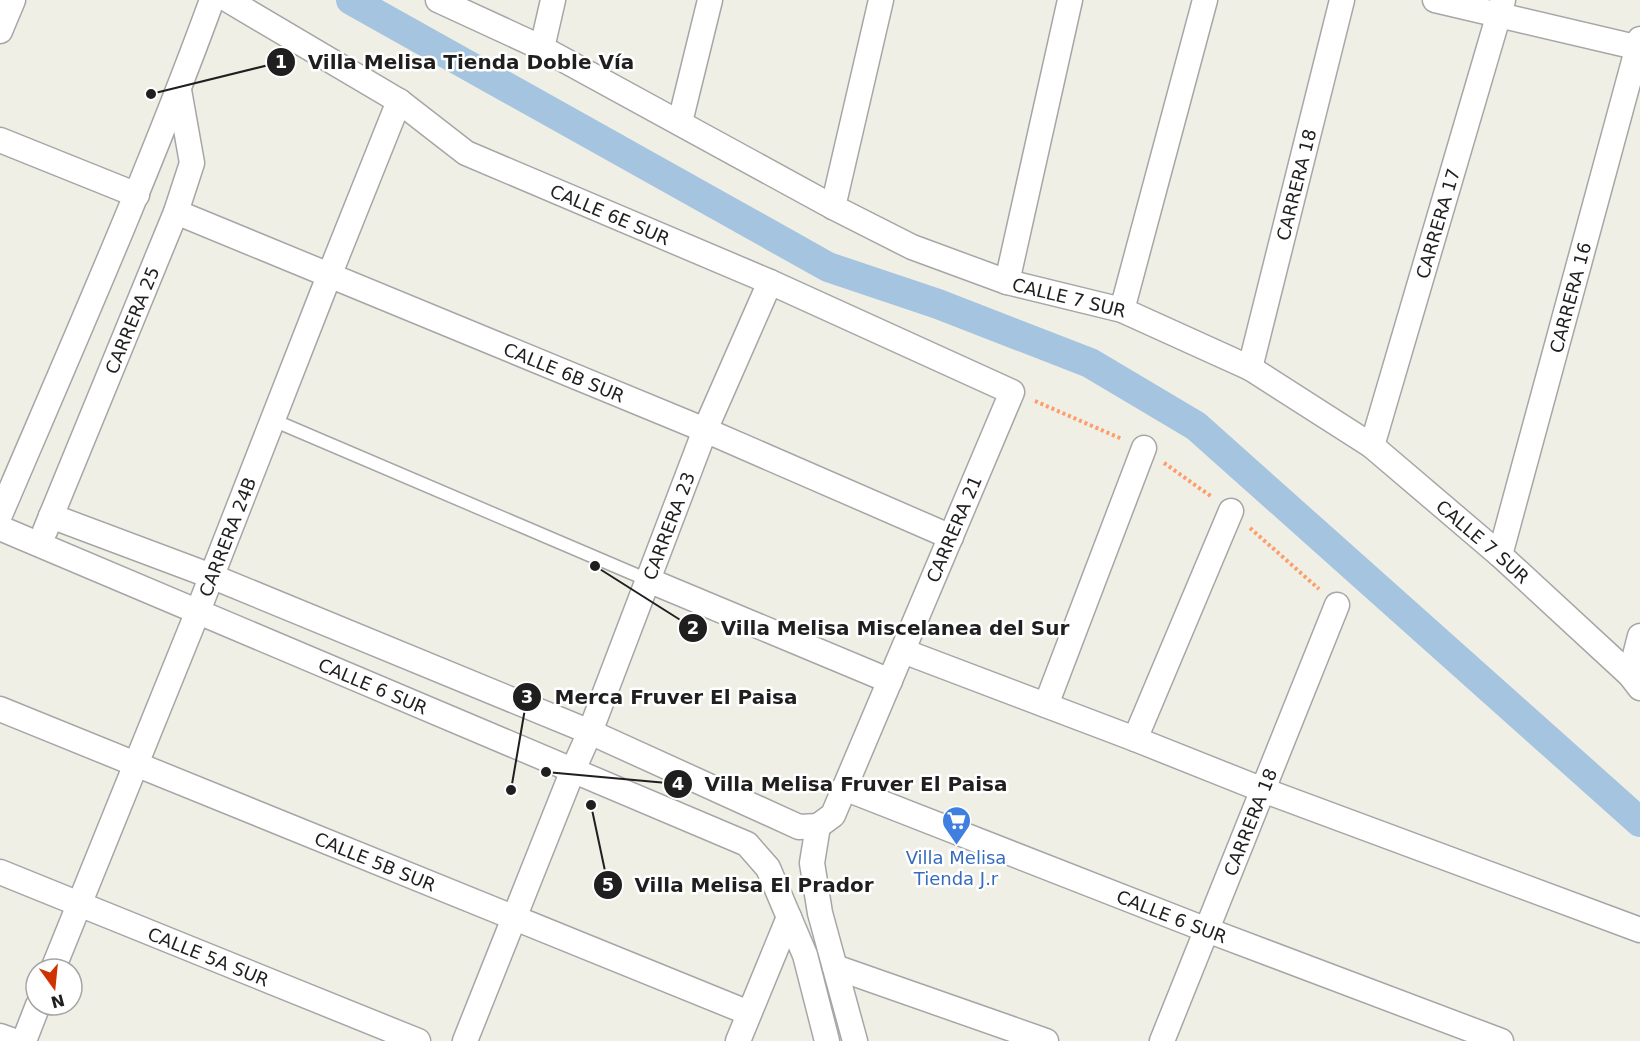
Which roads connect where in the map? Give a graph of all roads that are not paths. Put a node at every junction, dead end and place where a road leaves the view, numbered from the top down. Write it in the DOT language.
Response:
graph roads {
  1 [pos="13,0"];
  2 [pos="212,0"];
  3 [pos="228,0"];
  4 [pos="438,0"];
  5 [pos="553,0"];
  6 [pos="710,0"];
  7 [pos="880,0"];
  8 [pos="1070,0"];
  9 [pos="1205,0"];
  10 [pos="1342,0"];
  11 [pos="1435,0"];
  12 [pos="1502,7"];
  13 [pos="0,31"];
  14 [pos="1639,45"];
  15 [pos="542,48"];
  16 [pos="179,90"];
  17 [pos="399,101"];
  18 [pos="680,122"];
  19 [pos="0,140"];
  20 [pos="136,195"];
  21 [pos="832,207"];
  22 [pos="176,212"];
  23 [pos="329,276"];
  24 [pos="770,282"];
  25 [pos="1007,282"];
  26 [pos="1122,310"];
  27 [pos="1250,368"];
  28 [pos="1012,392"];
  29 [pos="273,420"];
  30 [pos="705,430"];
  31 [pos="1372,446"];
  32 [pos="1144,448"];
  33 [pos="1231,511"];
  34 [pos="0,515"];
  35 [pos="51,516"];
  36 [pos="0,528"];
  37 [pos="951,537"];
  38 [pos="39,544"];
  39 [pos="1500,555"];
  40 [pos="211,576"];
  41 [pos="648,580"];
  42 [pos="1337,605"];
  43 [pos="198,611"];
  44 [pos="1640,636"];
  45 [pos="903,651"];
  46 [pos="890,681"];
  47 [pos="1635,682"];
  48 [pos="1046,705"];
  49 [pos="0,709"];
  50 [pos="590,732"];
  51 [pos="1135,739"];
  52 [pos="136,765"];
  53 [pos="573,770"];
  54 [pos="844,788"];
  55 [pos="1263,790"];
  56 [pos="818,826"];
  57 [pos="0,872"];
  58 [pos="79,904"];
  59 [pos="789,917"];
  60 [pos="514,918"];
  61 [pos="1207,930"];
  62 [pos="1640,930"];
  63 [pos="58,957"];
  64 [pos="835,967"];
  65 [pos="749,1013"];
  66 [pos="33,1017"];
  67 [pos="0,1036"];
  68 [pos="14,1041"];
  69 [pos="24,1041"];
  70 [pos="418,1041"];
  71 [pos="465,1041"];
  72 [pos="738,1041"];
  73 [pos="827,1041"];
  74 [pos="855,1041"];
  75 [pos="1046,1041"];
  76 [pos="1162,1041"];
  77 [pos="1501,1041"];
  1 -- 13 [label="street"];
  2 -- 16 [label="street"];
  3 -- 17 [label="street, CALLE 6E SUR"];
  4 -- 15 [label="street, CALLE 7 SUR"];
  5 -- 15 [label="street"];
  6 -- 18 [label="street"];
  7 -- 21 [label="street"];
  8 -- 25 [label="street"];
  9 -- 26 [label="street"];
  10 -- 27 [label="street, CARRERA 18"];
  11 -- 12 [label="street"];
  12 -- 14 [label="street"];
  12 -- 31 [label="street, CARRERA 17"];
  14 -- 39 [label="street, CARRERA 16"];
  15 -- 18 [label="street, CALLE 7 SUR"];
  16 -- 20 [label="street"];
  16 -- 22 [label="street, CARRERA 25"];
  17 -- 23 [label="street, CARRERA 24B"];
  17 -- 24 [label="street, CALLE 6E SUR"];
  18 -- 21 [label="street, CALLE 7 SUR"];
  19 -- 20 [label="street"];
  20 -- 34 [label="street"];
  21 -- 25 [label="street, CALLE 7 SUR"];
  22 -- 23 [label="street, CALLE 6B SUR"];
  22 -- 35 [label="street, CARRERA 25"];
  23 -- 29 [label="street, CARRERA 24B"];
  23 -- 30 [label="street, CALLE 6B SUR"];
  24 -- 28 [label="street, CALLE 6E SUR"];
  24 -- 30 [label="street, CARRERA 23"];
  25 -- 26 [label="street, CALLE 7 SUR"];
  26 -- 27 [label="street, CALLE 7 SUR"];
  27 -- 31 [label="street, CALLE 7 SUR"];
  28 -- 37 [label="street, CARRERA 21"];
  29 -- 40 [label="street, CARRERA 24B"];
  29 -- 41 [label="lane"];
  30 -- 37 [label="street, CALLE 6B SUR"];
  30 -- 41 [label="street, CARRERA 23"];
  31 -- 39 [label="street, CALLE 7 SUR"];
  32 -- 48 [label="street"];
  33 -- 51 [label="street"];
  35 -- 38 [label="street, CARRERA 25"];
  35 -- 40 [label="street"];
  36 -- 38 [label="street, CALLE 6 SUR"];
  37 -- 45 [label="street, CARRERA 21"];
  38 -- 43 [label="street, CALLE 6 SUR"];
  39 -- 47 [label="street, CALLE 7 SUR"];
  40 -- 43 [label="street, CARRERA 24B"];
  40 -- 50 [label="street"];
  41 -- 46 [label="street"];
  41 -- 50 [label="street, CARRERA 23"];
  42 -- 55 [label="street, CARRERA 18"];
  43 -- 52 [label="street, CARRERA 24B"];
  43 -- 53 [label="street, CALLE 6 SUR"];
  44 -- 47 [label="street"];
  45 -- 46 [label="street, CARRERA 21"];
  45 -- 48 [label="street"];
  46 -- 54 [label="street, CARRERA 21"];
  48 -- 51 [label="street"];
  49 -- 52 [label="street, CALLE 5B SUR"];
  50 -- 53 [label="street, CARRERA 23"];
  50 -- 56 [label="street"];
  51 -- 55 [label="street"];
  52 -- 58 [label="street, CARRERA 24B"];
  52 -- 60 [label="street, CALLE 5B SUR"];
  53 -- 59 [label="street, CALLE 6 SUR"];
  53 -- 60 [label="street, CARRERA 23"];
  54 -- 56 [label="street, CARRERA 21"];
  54 -- 61 [label="street, CALLE 6 SUR"];
  55 -- 61 [label="street, CARRERA 18"];
  55 -- 62 [label="street"];
  56 -- 64 [label="street"];
  57 -- 58 [label="street, CALLE 5A SUR"];
  58 -- 63 [label="street, CARRERA 24B"];
  58 -- 70 [label="street, CALLE 5A SUR"];
  59 -- 65 [label="street"];
  59 -- 73 [label="street"];
  60 -- 65 [label="street, CALLE 5B SUR"];
  60 -- 71 [label="street, CARRERA 23"];
  61 -- 76 [label="street, CARRERA 18"];
  61 -- 77 [label="street, CALLE 6 SUR"];
  64 -- 74 [label="street"];
  64 -- 75 [label="street"];
  65 -- 72 [label="street"];
  66 -- 69 [label="street"];
  67 -- 68 [label="street"];
}
